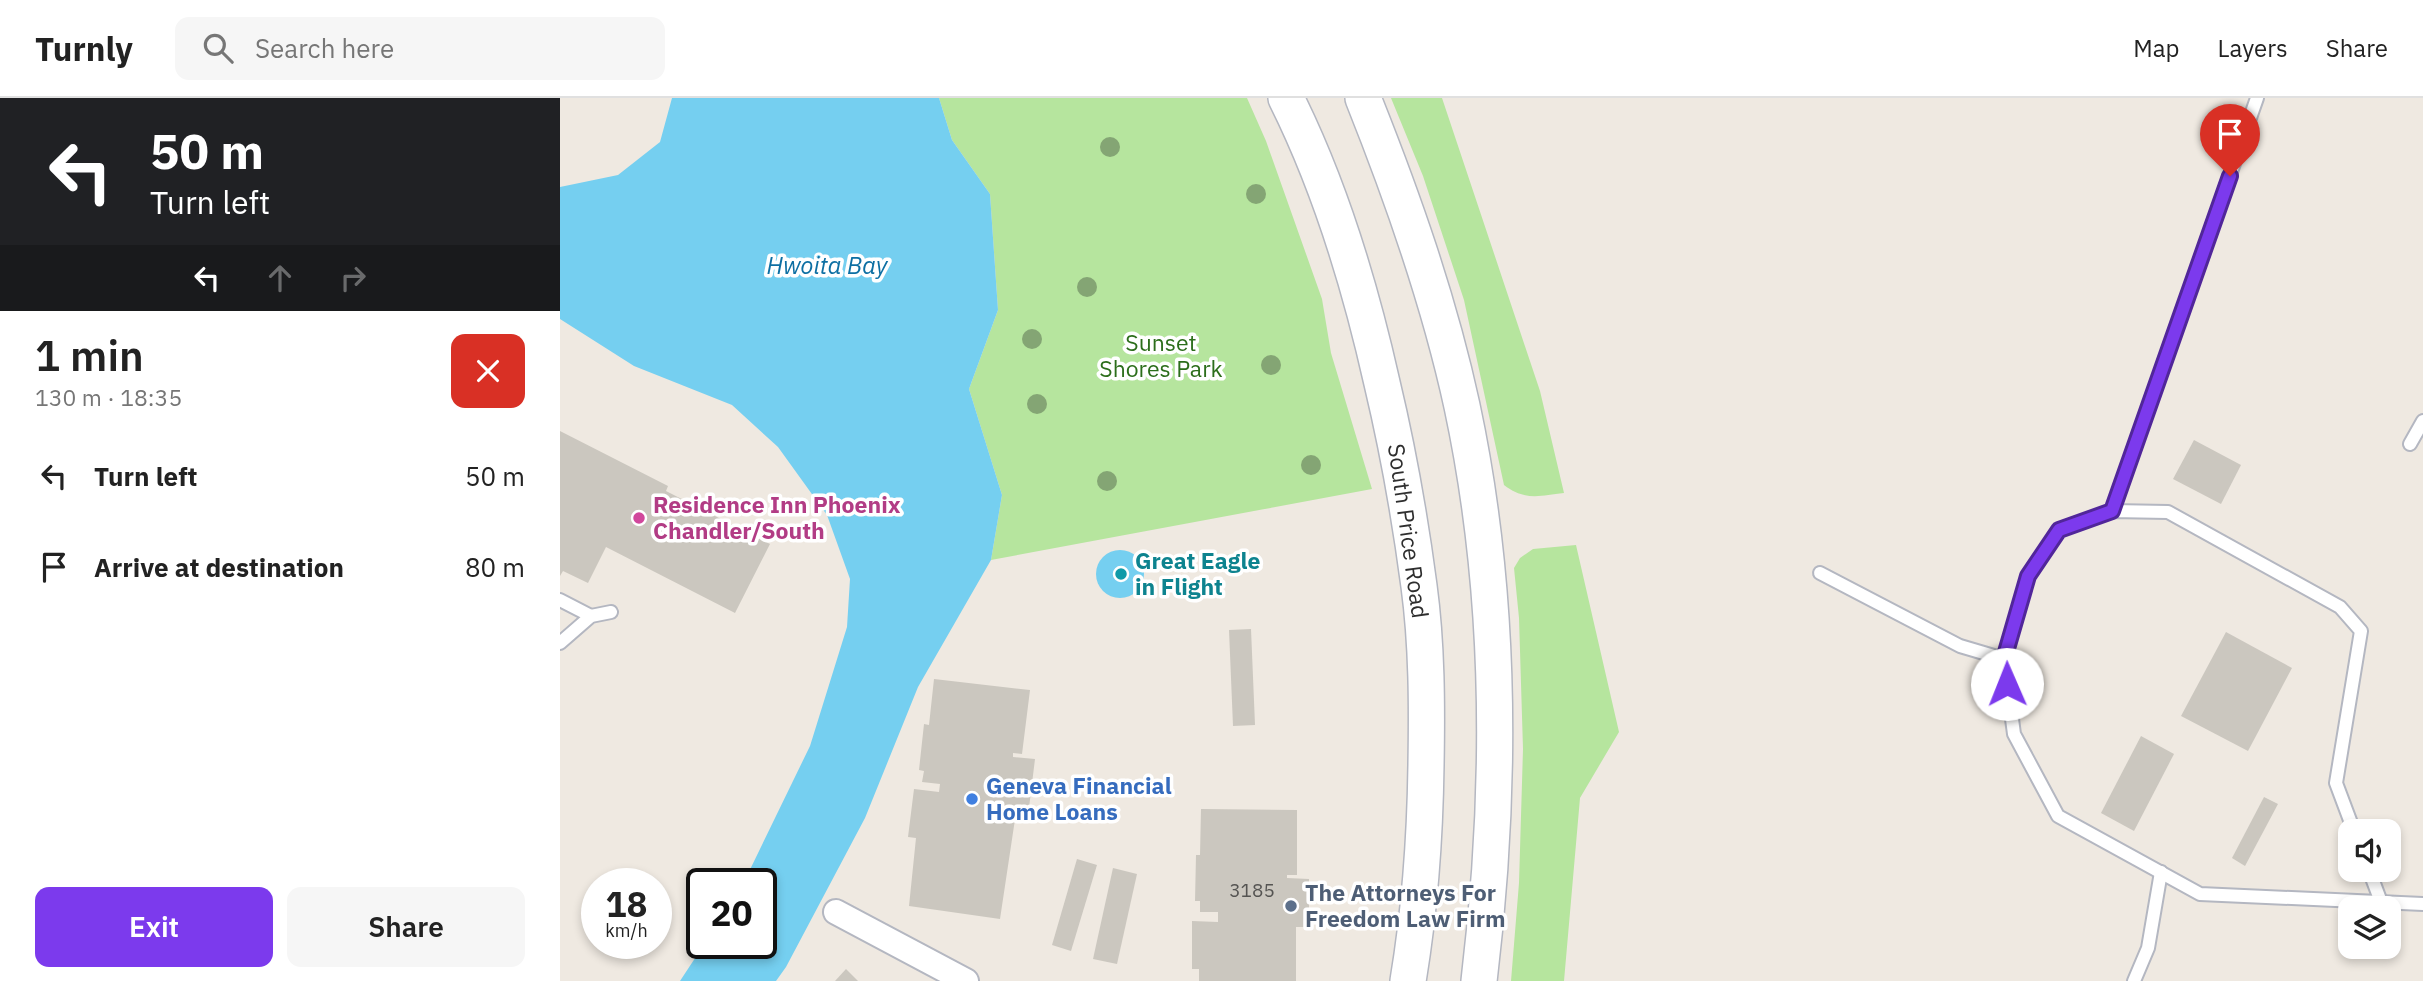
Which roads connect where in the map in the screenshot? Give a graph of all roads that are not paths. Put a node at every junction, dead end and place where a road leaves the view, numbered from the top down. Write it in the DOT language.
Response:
graph roads {
  1 [pos="1286,98"];
  2 [pos="1363,98"];
  3 [pos="2257,98"];
  4 [pos="2423,421"];
  5 [pos="2410,444"];
  6 [pos="2112,511"];
  7 [pos="1820,573"];
  8 [pos="560,600"];
  9 [pos="611,612"];
  10 [pos="591,616"];
  11 [pos="561,638"];
  12 [pos="2004,659"];
  13 [pos="2350,819"];
  14 [pos="2161,872"];
  15 [pos="2338,900"];
  16 [pos="2401,903"];
  17 [pos="2423,904"];
  18 [pos="836,912"];
  19 [pos="966,981"];
  20 [pos="1408,981"];
  21 [pos="1479,981"];
  22 [pos="2134,981"];
  1 -- 20 [label="main road, South Price Road"];
  2 -- 21 [label="main road"];
  3 -- 6 [label="lane"];
  4 -- 5 [label="lane"];
  6 -- 12 [label="lane"];
  6 -- 13 [label="lane"];
  7 -- 12 [label="lane"];
  8 -- 10 [label="lane"];
  9 -- 10 [label="lane"];
  10 -- 11 [label="lane"];
  12 -- 14 [label="lane"];
  14 -- 15 [label="lane"];
  14 -- 22 [label="lane"];
  16 -- 17 [label="lane"];
  18 -- 19 [label="street"];
}
